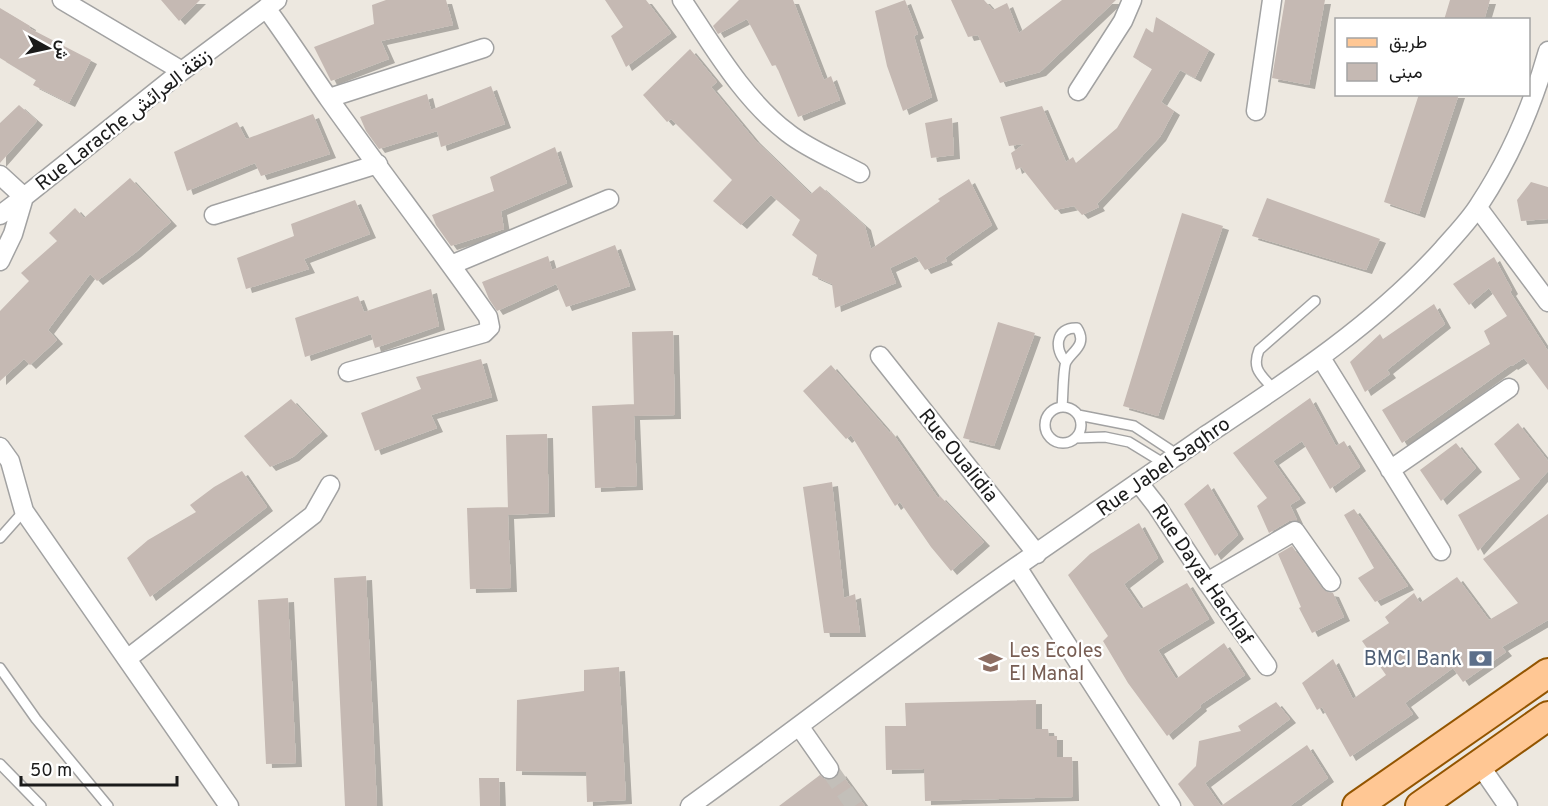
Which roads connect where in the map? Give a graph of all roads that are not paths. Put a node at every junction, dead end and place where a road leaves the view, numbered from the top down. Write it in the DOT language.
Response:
graph roads {
  1 [pos="62,0"];
  2 [pos="682,0"];
  3 [pos="1132,0"];
  4 [pos="1272,0"];
  5 [pos="271,4"];
  6 [pos="484,48"];
  7 [pos="1548,51"];
  8 [pos="182,71"];
  9 [pos="1078,91"];
  10 [pos="328,98"];
  11 [pos="1256,111"];
  12 [pos="378,164"];
  13 [pos="861,173"];
  14 [pos="0,175"];
  15 [pos="24,197"];
  16 [pos="609,199"];
  17 [pos="1478,208"];
  18 [pos="0,215"];
  19 [pos="214,215"];
  20 [pos="0,261"];
  21 [pos="451,265"];
  22 [pos="1315,301"];
  23 [pos="1548,302"];
  24 [pos="880,356"];
  25 [pos="1321,358"];
  26 [pos="1066,363"];
  27 [pos="348,372"];
  28 [pos="1509,388"];
  29 [pos="1274,390"];
  30 [pos="1062,407"];
  31 [pos="1078,415"];
  32 [pos="1076,438"];
  33 [pos="3,460"];
  34 [pos="1171,460"];
  35 [pos="1390,470"];
  36 [pos="1138,482"];
  37 [pos="330,485"];
  38 [pos="24,511"];
  39 [pos="0,538"];
  40 [pos="1441,551"];
  41 [pos="1037,554"];
  42 [pos="1017,567"];
  43 [pos="1207,582"];
  44 [pos="1331,582"];
  45 [pos="127,659"];
  46 [pos="1267,666"];
  47 [pos="0,668"];
  48 [pos="1548,673"];
  49 [pos="1548,716"];
  50 [pos="799,726"];
  51 [pos="0,764"];
  52 [pos="1479,764"];
  53 [pos="829,769"];
  54 [pos="40,806"];
  55 [pos="108,806"];
  56 [pos="229,806"];
  57 [pos="690,806"];
  58 [pos="1171,806"];
  59 [pos="1357,806"];
  60 [pos="1420,806"];
  61 [pos="1508,806"];
  1 -- 8 [label="street"];
  2 -- 13 [label="street"];
  3 -- 9 [label="street"];
  4 -- 11 [label="street"];
  5 -- 8 [label="street, Rue Larache زنقة العرائش"];
  5 -- 10 [label="street"];
  6 -- 10 [label="street"];
  7 -- 17 [label="street, Rue Jabel Saghro"];
  8 -- 15 [label="street, Rue Larache زنقة العرائش"];
  10 -- 12 [label="street"];
  12 -- 19 [label="street"];
  12 -- 21 [label="street"];
  14 -- 15 [label="street"];
  15 -- 18 [label="street"];
  15 -- 20 [label="street, Rue Larache زنقة العرائش"];
  16 -- 21 [label="street"];
  17 -- 23 [label="street"];
  17 -- 25 [label="street, Rue Jabel Saghro"];
  21 -- 27 [label="street"];
  22 -- 29 [label="lane"];
  24 -- 41 [label="street, Rue Oualidia"];
  25 -- 29 [label="street, Rue Jabel Saghro"];
  25 -- 35 [label="street"];
  26 -- 30 [label="lane"];
  28 -- 35 [label="street"];
  29 -- 34 [label="street, Rue Jabel Saghro"];
  30 -- 31 [label="lane"];
  30 -- 32 [label="lane"];
  31 -- 32 [label="lane"];
  31 -- 34 [label="lane"];
  32 -- 34 [label="lane"];
  33 -- 38 [label="street"];
  34 -- 36 [label="street, Rue Jabel Saghro"];
  35 -- 40 [label="street"];
  36 -- 41 [label="street, Rue Jabel Saghro"];
  36 -- 43 [label="street, Rue Dayat Hachlaf"];
  37 -- 45 [label="street"];
  38 -- 39 [label="lane"];
  38 -- 45 [label="street"];
  41 -- 42 [label="street, Rue Jabel Saghro"];
  42 -- 50 [label="street, Rue Jabel Saghro"];
  42 -- 58 [label="street"];
  43 -- 44 [label="street"];
  43 -- 46 [label="street, Rue Dayat Hachlaf"];
  45 -- 56 [label="street"];
  47 -- 55 [label="lane"];
  48 -- 59 [label="main road"];
  49 -- 52 [label="main road"];
  50 -- 53 [label="street"];
  50 -- 57 [label="street, Rue Jabel Saghro"];
  51 -- 54 [label="lane"];
  52 -- 60 [label="main road"];
  52 -- 61 [label="street"];
}
